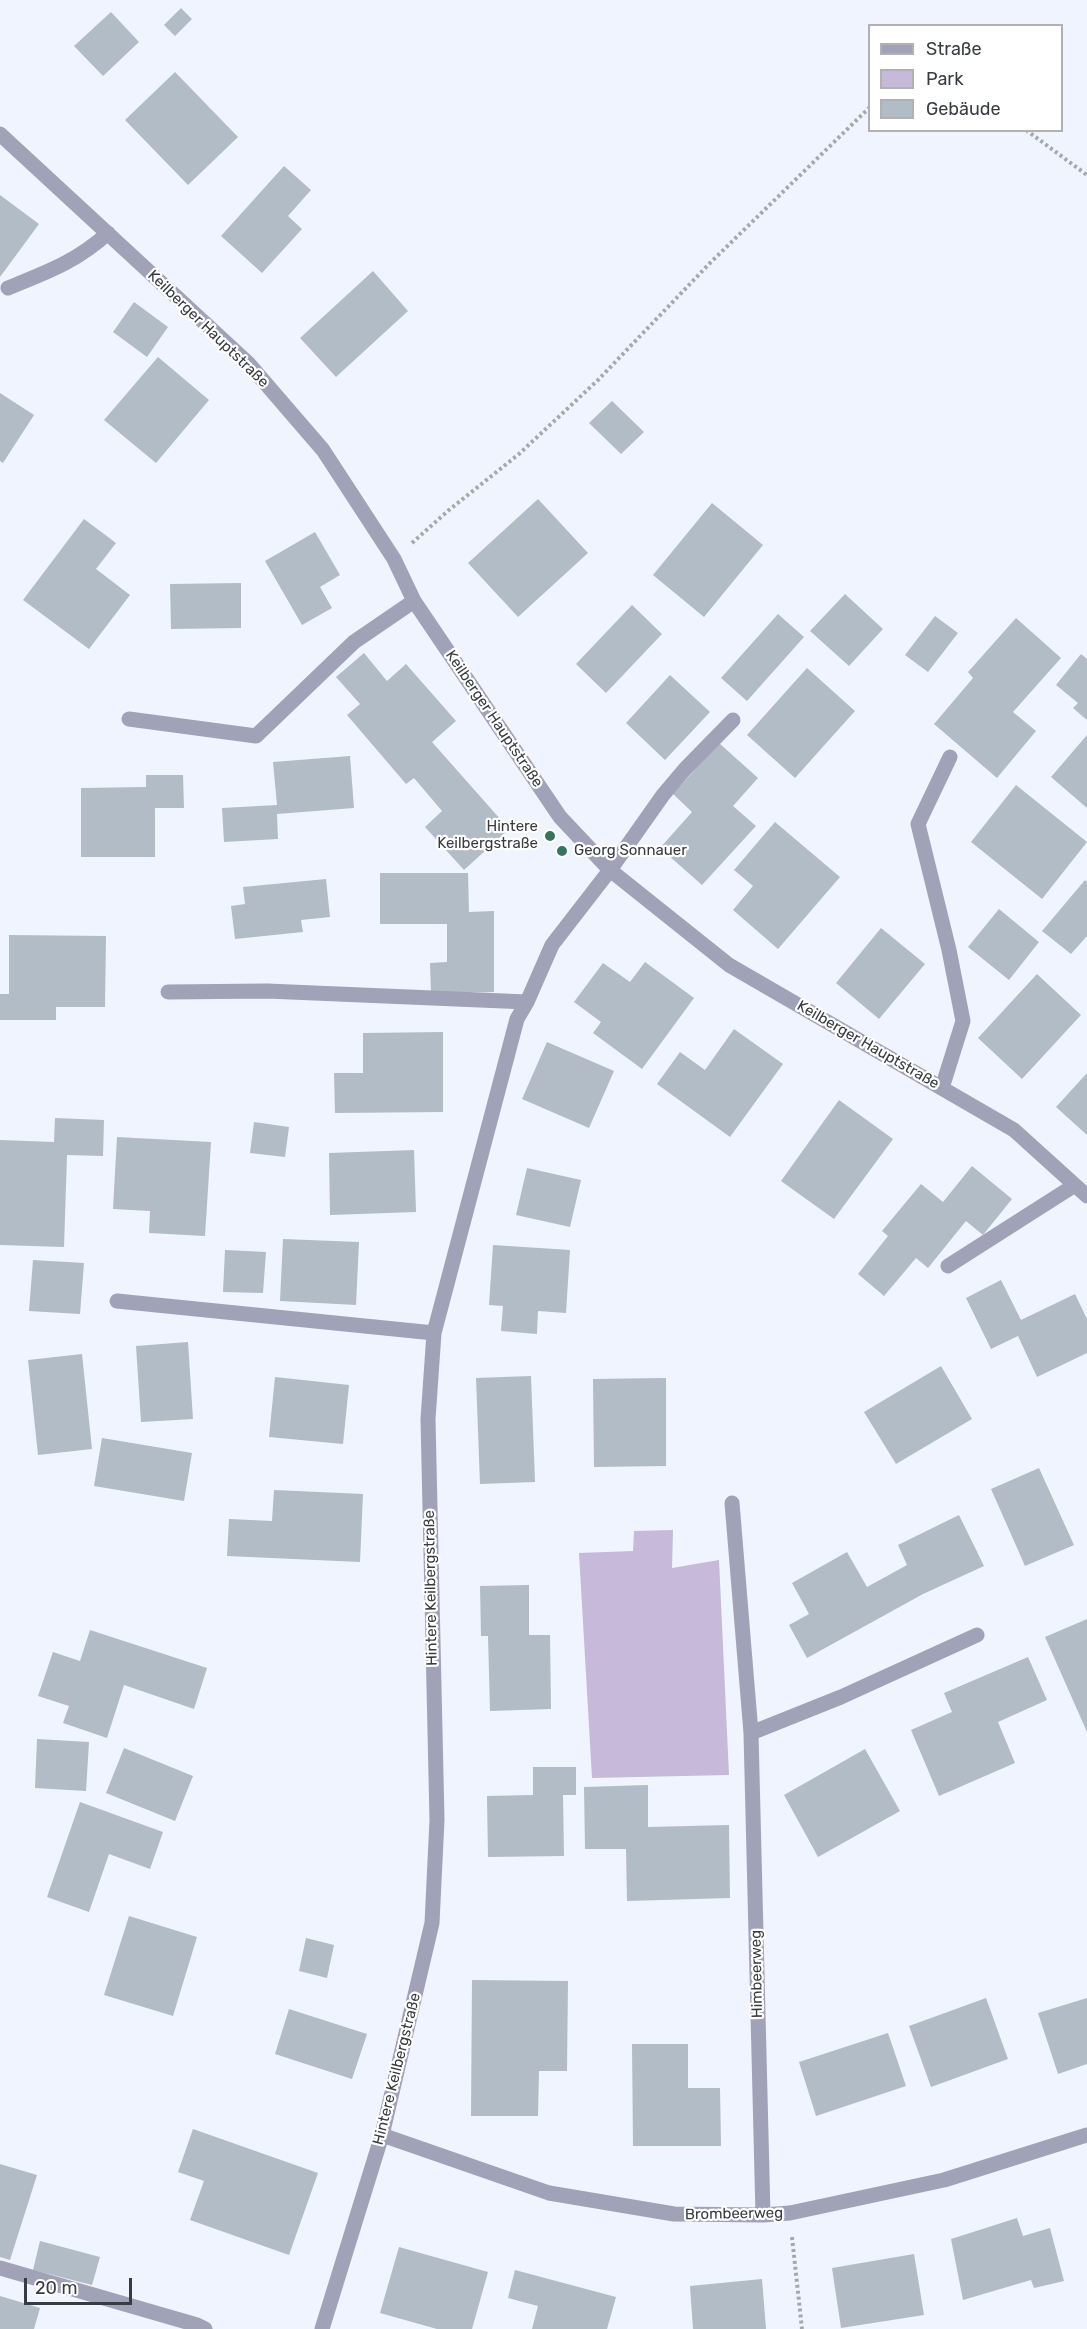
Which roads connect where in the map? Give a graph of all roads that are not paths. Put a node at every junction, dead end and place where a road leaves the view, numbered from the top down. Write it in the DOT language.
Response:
graph roads {
  1 [pos="0,134"];
  2 [pos="108,233"];
  3 [pos="8,288"];
  4 [pos="414,601"];
  5 [pos="129,719"];
  6 [pos="733,720"];
  7 [pos="950,758"];
  8 [pos="610,870"];
  9 [pos="168,992"];
  10 [pos="527,1002"];
  11 [pos="942,1088"];
  12 [pos="1075,1185"];
  13 [pos="1087,1196"];
  14 [pos="948,1266"];
  15 [pos="117,1301"];
  16 [pos="434,1333"];
  17 [pos="732,1503"];
  18 [pos="977,1635"];
  19 [pos="751,1733"];
  20 [pos="382,2135"];
  21 [pos="1087,2135"];
  22 [pos="763,2216"];
  23 [pos="0,2268"];
  24 [pos="205,2329"];
  25 [pos="322,2329"];
  1 -- 2 [label="street, Keilberger Hauptstraße"];
  2 -- 3 [label="street"];
  2 -- 4 [label="street, Keilberger Hauptstraße"];
  4 -- 5 [label="street"];
  4 -- 8 [label="street, Keilberger Hauptstraße"];
  6 -- 8 [label="street, Hintere Keilbergstraße"];
  7 -- 11 [label="street"];
  8 -- 10 [label="street, Hintere Keilbergstraße"];
  8 -- 11 [label="street, Keilberger Hauptstraße"];
  9 -- 10 [label="street"];
  10 -- 16 [label="street, Hintere Keilbergstraße"];
  11 -- 12 [label="street, Keilberger Hauptstraße"];
  12 -- 13 [label="street, Keilberger Hauptstraße"];
  12 -- 14 [label="street"];
  15 -- 16 [label="street"];
  16 -- 20 [label="street, Hintere Keilbergstraße"];
  17 -- 19 [label="street, Himbeerweg"];
  18 -- 19 [label="street"];
  19 -- 22 [label="street, Himbeerweg"];
  20 -- 22 [label="street, Brombeerweg"];
  20 -- 25 [label="street, Hintere Keilbergstraße"];
  21 -- 22 [label="street, Brombeerweg"];
  23 -- 24 [label="street"];
}
